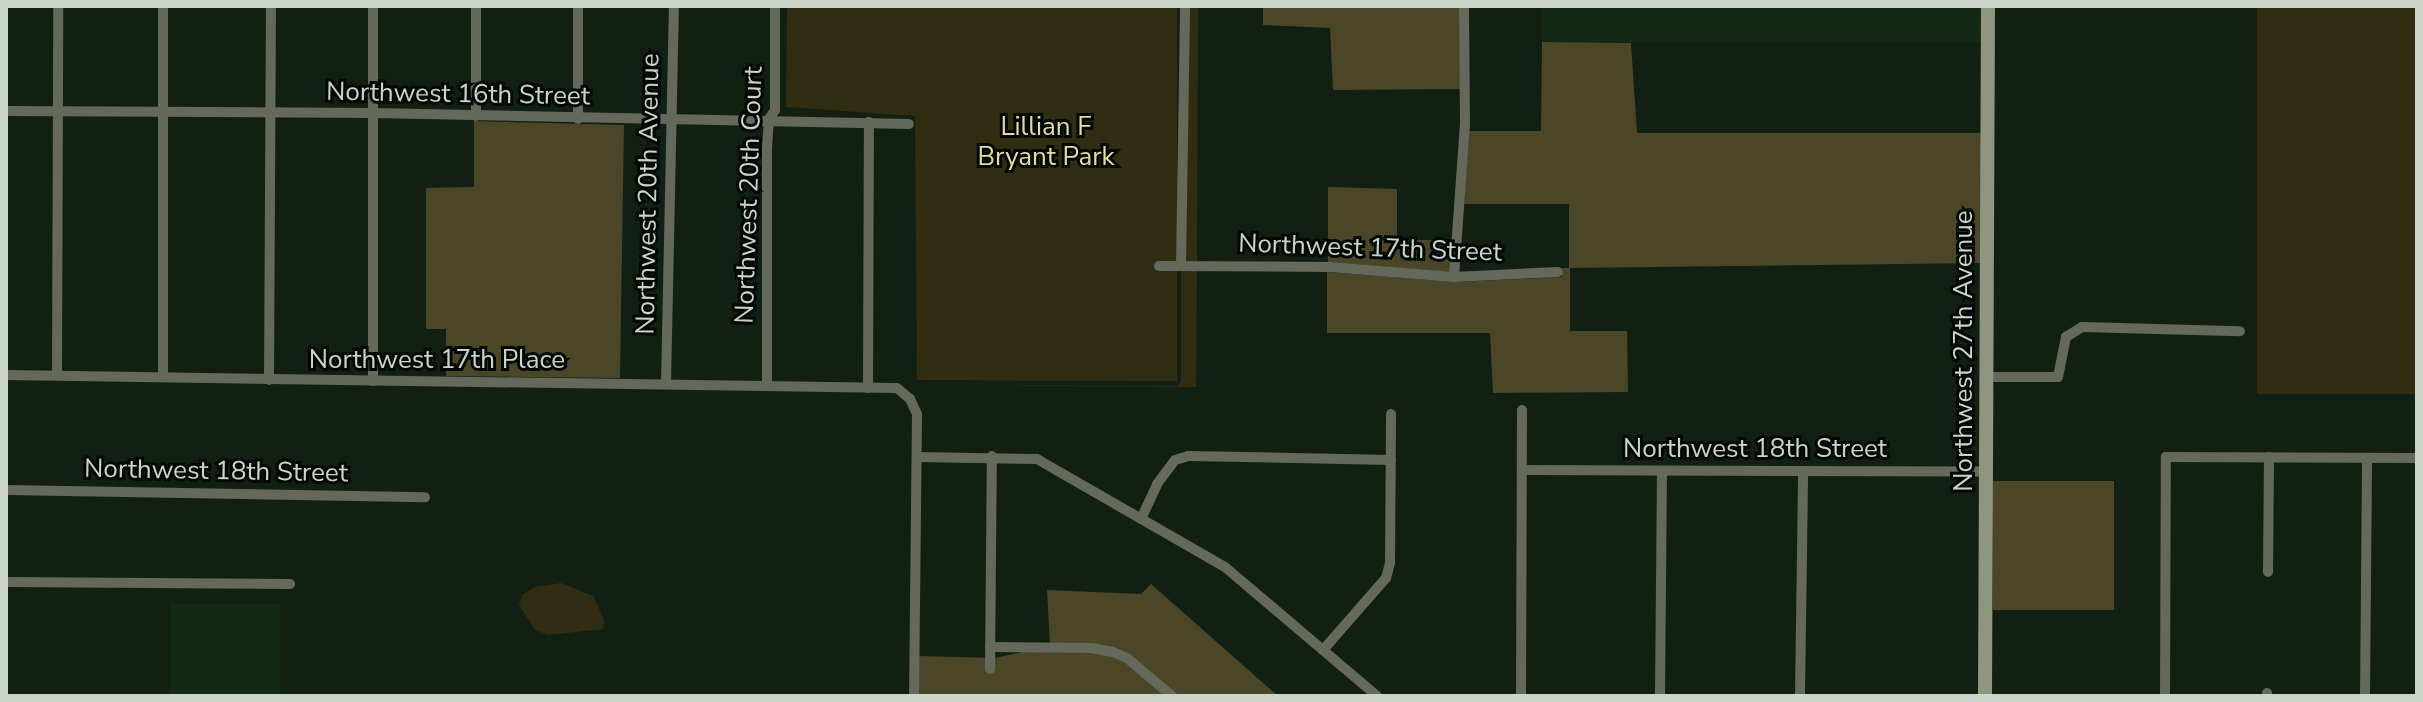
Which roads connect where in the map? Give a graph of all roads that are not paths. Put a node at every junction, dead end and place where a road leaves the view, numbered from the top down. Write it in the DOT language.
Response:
graph roads {
  1 [pos="58,6"];
  2 [pos="163,6"];
  3 [pos="271,6"];
  4 [pos="373,6"];
  5 [pos="476,6"];
  6 [pos="578,6"];
  7 [pos="674,6"];
  8 [pos="775,6"];
  9 [pos="1185,6"];
  10 [pos="1464,6"];
  11 [pos="1988,6"];
  12 [pos="6,111"];
  13 [pos="57,111"];
  14 [pos="165,112"];
  15 [pos="271,113"];
  16 [pos="373,113"];
  17 [pos="476,116"];
  18 [pos="578,119"];
  19 [pos="769,119"];
  20 [pos="673,121"];
  21 [pos="869,122"];
  22 [pos="909,124"];
  23 [pos="1159,266"];
  24 [pos="1181,266"];
  25 [pos="1558,272"];
  26 [pos="1454,277"];
  27 [pos="2240,331"];
  28 [pos="6,375"];
  29 [pos="57,375"];
  30 [pos="163,377"];
  31 [pos="1988,377"];
  32 [pos="269,380"];
  33 [pos="373,381"];
  34 [pos="666,384"];
  35 [pos="767,386"];
  36 [pos="868,388"];
  37 [pos="1522,410"];
  38 [pos="1391,414"];
  39 [pos="992,456"];
  40 [pos="917,457"];
  41 [pos="2269,457"];
  42 [pos="2417,458"];
  43 [pos="2367,459"];
  44 [pos="1391,460"];
  45 [pos="1523,470"];
  46 [pos="1662,471"];
  47 [pos="1803,471"];
  48 [pos="1988,472"];
  49 [pos="6,490"];
  50 [pos="425,497"];
  51 [pos="1141,519"];
  52 [pos="2268,572"];
  53 [pos="6,582"];
  54 [pos="290,584"];
  55 [pos="990,647"];
  56 [pos="1323,650"];
  57 [pos="990,669"];
  58 [pos="914,696"];
  59 [pos="1172,696"];
  60 [pos="1377,696"];
  61 [pos="1521,696"];
  62 [pos="1660,696"];
  63 [pos="1800,696"];
  64 [pos="1985,696"];
  65 [pos="2165,696"];
  66 [pos="2365,696"];
  1 -- 13 [label="street"];
  2 -- 14 [label="street"];
  3 -- 15 [label="street"];
  4 -- 16 [label="street"];
  5 -- 17 [label="street"];
  6 -- 18 [label="street"];
  7 -- 20 [label="street, Northwest 20th Avenue"];
  8 -- 19 [label="street, Northwest 20th Court"];
  9 -- 24 [label="street"];
  10 -- 26 [label="street"];
  11 -- 31 [label="street, Northwest 27th Avenue"];
  12 -- 13 [label="street, Northwest 16th Street"];
  13 -- 14 [label="street, Northwest 16th Street"];
  13 -- 29 [label="street"];
  14 -- 15 [label="street, Northwest 16th Street"];
  14 -- 30 [label="street"];
  15 -- 16 [label="street, Northwest 16th Street"];
  15 -- 32 [label="street"];
  16 -- 17 [label="street, Northwest 16th Street"];
  16 -- 33 [label="street"];
  17 -- 18 [label="street, Northwest 16th Street"];
  18 -- 20 [label="street, Northwest 16th Street"];
  19 -- 20 [label="street, Northwest 16th Street"];
  19 -- 21 [label="street, Northwest 16th Street"];
  19 -- 35 [label="street, Northwest 20th Court"];
  20 -- 34 [label="street, Northwest 20th Avenue"];
  21 -- 22 [label="street, Northwest 16th Street"];
  21 -- 36 [label="street"];
  23 -- 24 [label="street, Northwest 17th Street"];
  24 -- 26 [label="street, Northwest 17th Street"];
  25 -- 26 [label="street, Northwest 17th Street"];
  27 -- 31 [label="street"];
  28 -- 29 [label="street, Northwest 17th Place"];
  29 -- 30 [label="street, Northwest 17th Place"];
  30 -- 32 [label="street, Northwest 17th Place"];
  31 -- 48 [label="street, Northwest 27th Avenue"];
  32 -- 33 [label="street, Northwest 17th Place"];
  33 -- 34 [label="street, Northwest 17th Place"];
  34 -- 35 [label="street, Northwest 17th Place"];
  35 -- 36 [label="street, Northwest 17th Place"];
  36 -- 40 [label="street, Northwest 17th Place"];
  37 -- 45 [label="street"];
  38 -- 44 [label="street"];
  39 -- 40 [label="street"];
  39 -- 51 [label="street"];
  39 -- 55 [label="street"];
  40 -- 58 [label="street, Northwest 17th Place"];
  41 -- 43 [label="street"];
  41 -- 52 [label="street"];
  41 -- 65 [label="street"];
  42 -- 43 [label="street"];
  43 -- 66 [label="street"];
  44 -- 51 [label="street"];
  44 -- 56 [label="street"];
  45 -- 46 [label="street, Northwest 18th Street"];
  45 -- 61 [label="street"];
  46 -- 47 [label="street, Northwest 18th Street"];
  46 -- 62 [label="street"];
  47 -- 48 [label="street, Northwest 18th Street"];
  47 -- 63 [label="street"];
  48 -- 64 [label="street, Northwest 27th Avenue"];
  49 -- 50 [label="street, Northwest 18th Street"];
  51 -- 56 [label="street"];
  53 -- 54 [label="street"];
  55 -- 57 [label="street"];
  55 -- 59 [label="street"];
  56 -- 60 [label="street"];
}
